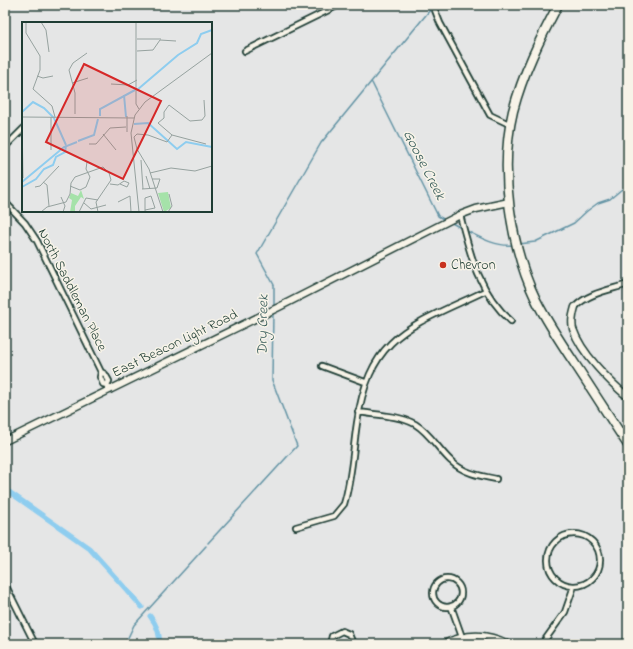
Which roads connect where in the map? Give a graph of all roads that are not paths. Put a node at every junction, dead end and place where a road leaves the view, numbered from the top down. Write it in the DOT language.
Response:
graph roads {
  1 [pos="339,5"];
  2 [pos="433,5"];
  3 [pos="558,5"];
  4 [pos="245,51"];
  5 [pos="511,125"];
  6 [pos="22,130"];
  7 [pos="5,147"];
  8 [pos="5,202"];
  9 [pos="509,202"];
  10 [pos="460,215"];
  11 [pos="628,284"];
  12 [pos="485,291"];
  13 [pos="575,307"];
  14 [pos="511,320"];
  15 [pos="322,366"];
  16 [pos="365,382"];
  17 [pos="109,387"];
  18 [pos="628,397"];
  19 [pos="358,412"];
  20 [pos="5,441"];
  21 [pos="628,445"];
  22 [pos="496,480"];
  23 [pos="296,528"];
  24 [pos="5,584"];
  25 [pos="574,586"];
  26 [pos="452,606"];
  27 [pos="462,637"];
  28 [pos="35,644"];
  29 [pos="330,644"];
  30 [pos="353,644"];
  31 [pos="444,644"];
  32 [pos="508,644"];
  33 [pos="542,644"];
  1 -- 4 [label="street"];
  2 -- 5 [label="street"];
  3 -- 5 [label="highway"];
  5 -- 9 [label="highway"];
  6 -- 7 [label="street"];
  8 -- 17 [label="street, North Saddleman Place"];
  9 -- 10 [label="main road, East Beacon Light Road"];
  9 -- 21 [label="highway"];
  10 -- 12 [label="street"];
  10 -- 17 [label="main road, East Beacon Light Road"];
  11 -- 13 [label="street"];
  12 -- 14 [label="street"];
  12 -- 16 [label="street"];
  13 -- 18 [label="main road"];
  15 -- 16 [label="street"];
  16 -- 19 [label="street"];
  17 -- 20 [label="main road, East Beacon Light Road"];
  19 -- 22 [label="street"];
  19 -- 23 [label="street"];
  24 -- 28 [label="street"];
  25 -- 25 [label="street"];
  25 -- 33 [label="street"];
  26 -- 26 [label="street"];
  26 -- 27 [label="street"];
  27 -- 31 [label="main road"];
  27 -- 32 [label="main road"];
  29 -- 30 [label="street"];
}
